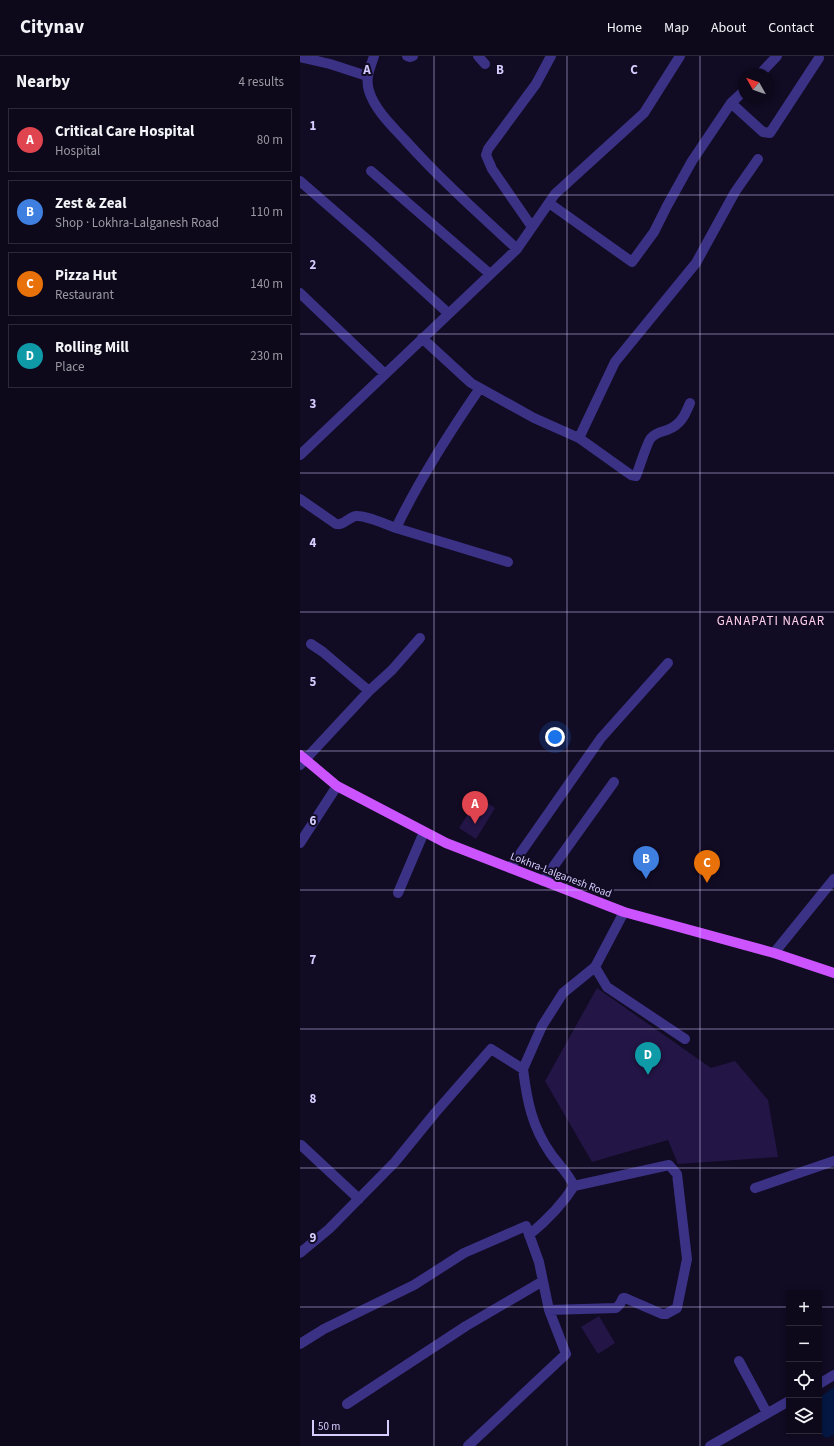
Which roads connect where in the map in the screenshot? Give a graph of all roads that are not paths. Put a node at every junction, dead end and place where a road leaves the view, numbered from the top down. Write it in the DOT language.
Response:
graph roads {
  1 [pos="374,56"];
  2 [pos="407,56"];
  3 [pos="413,56"];
  4 [pos="478,56"];
  5 [pos="551,56"];
  6 [pos="680,56"];
  7 [pos="777,56"];
  8 [pos="300,57"];
  9 [pos="819,58"];
  10 [pos="485,64"];
  11 [pos="766,68"];
  12 [pos="367,76"];
  13 [pos="738,97"];
  14 [pos="731,104"];
  15 [pos="758,159"];
  16 [pos="371,171"];
  17 [pos="300,181"];
  18 [pos="549,203"];
  19 [pos="532,228"];
  20 [pos="517,249"];
  21 [pos="490,274"];
  22 [pos="300,293"];
  23 [pos="448,313"];
  24 [pos="422,338"];
  25 [pos="385,374"];
  26 [pos="480,388"];
  27 [pos="690,403"];
  28 [pos="579,438"];
  29 [pos="300,455"];
  30 [pos="300,499"];
  31 [pos="396,528"];
  32 [pos="508,562"];
  33 [pos="420,638"];
  34 [pos="311,644"];
  35 [pos="668,663"];
  36 [pos="369,691"];
  37 [pos="302,760"];
  38 [pos="614,782"];
  39 [pos="337,786"];
  40 [pos="424,832"];
  41 [pos="300,842"];
  42 [pos="510,868"];
  43 [pos="834,879"];
  44 [pos="543,880"];
  45 [pos="398,893"];
  46 [pos="624,912"];
  47 [pos="774,952"];
  48 [pos="595,967"];
  49 [pos="834,973"];
  50 [pos="685,1039"];
  51 [pos="523,1069"];
  52 [pos="301,1145"];
  53 [pos="834,1160"];
  54 [pos="574,1186"];
  55 [pos="755,1188"];
  56 [pos="359,1199"];
  57 [pos="529,1234"];
  58 [pos="300,1253"];
  59 [pos="543,1281"];
  60 [pos="549,1310"];
  61 [pos="300,1344"];
  62 [pos="739,1361"];
  63 [pos="834,1375"];
  64 [pos="822,1382"];
  65 [pos="786,1403"];
  66 [pos="347,1404"];
  67 [pos="767,1413"];
  68 [pos="468,1446"];
  69 [pos="710,1446"];
  1 -- 12 [label="street"];
  2 -- 3 [label="street"];
  4 -- 10 [label="street"];
  5 -- 19 [label="street"];
  6 -- 18 [label="street"];
  7 -- 11 [label="street"];
  8 -- 12 [label="street"];
  9 -- 14 [label="street"];
  12 -- 20 [label="street"];
  13 -- 14 [label="street"];
  14 -- 18 [label="street"];
  15 -- 28 [label="street"];
  16 -- 21 [label="street"];
  17 -- 23 [label="street"];
  18 -- 19 [label="street"];
  19 -- 20 [label="street"];
  20 -- 21 [label="street"];
  21 -- 23 [label="street"];
  22 -- 25 [label="street"];
  23 -- 24 [label="street"];
  24 -- 25 [label="street"];
  24 -- 26 [label="street"];
  25 -- 29 [label="street"];
  26 -- 28 [label="street"];
  26 -- 31 [label="street"];
  27 -- 28 [label="street"];
  30 -- 31 [label="street"];
  31 -- 32 [label="street"];
  33 -- 36 [label="street"];
  34 -- 36 [label="street"];
  35 -- 42 [label="street"];
  36 -- 37 [label="street"];
  37 -- 39 [label="main road, Lokhra-Lalganesh Road"];
  38 -- 44 [label="street"];
  39 -- 40 [label="main road, Lokhra-Lalganesh Road"];
  39 -- 41 [label="street"];
  40 -- 42 [label="main road, Lokhra-Lalganesh Road"];
  40 -- 45 [label="street"];
  42 -- 44 [label="main road, Lokhra-Lalganesh Road"];
  43 -- 47 [label="street"];
  44 -- 46 [label="main road, Lokhra-Lalganesh Road"];
  46 -- 47 [label="main road, Lokhra-Lalganesh Road"];
  46 -- 48 [label="street"];
  47 -- 49 [label="main road, Lokhra-Lalganesh Road"];
  48 -- 50 [label="street"];
  48 -- 51 [label="street"];
  51 -- 54 [label="street"];
  51 -- 56 [label="street"];
  52 -- 56 [label="street"];
  53 -- 55 [label="street"];
  54 -- 57 [label="street"];
  54 -- 60 [label="street"];
  56 -- 58 [label="street"];
  57 -- 59 [label="street"];
  57 -- 61 [label="street"];
  59 -- 60 [label="street"];
  59 -- 66 [label="street"];
  60 -- 68 [label="street"];
  62 -- 67 [label="street"];
  63 -- 64 [label="street"];
  65 -- 67 [label="street"];
  67 -- 69 [label="street"];
}
